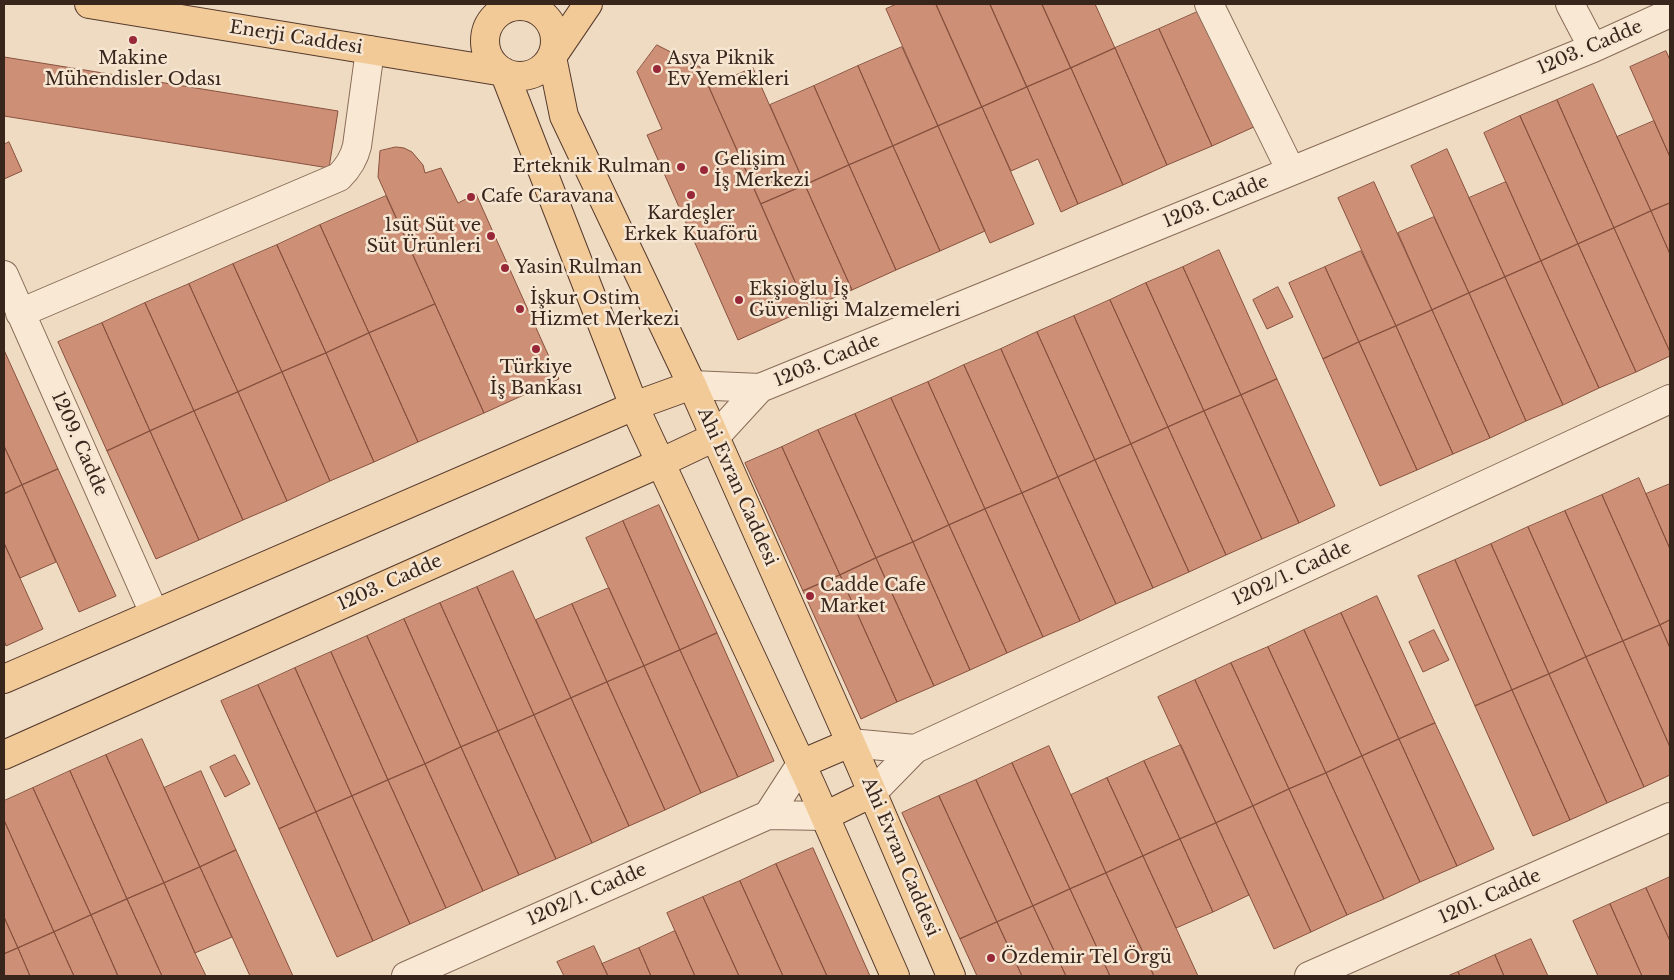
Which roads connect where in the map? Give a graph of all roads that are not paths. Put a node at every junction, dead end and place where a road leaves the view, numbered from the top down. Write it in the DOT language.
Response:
graph roads {
  1 [pos="89,4"];
  2 [pos="588,4"];
  3 [pos="1209,4"];
  4 [pos="1570,4"];
  5 [pos="502,5"];
  6 [pos="1670,13"];
  7 [pos="1593,48"];
  8 [pos="370,50"];
  9 [pos="552,57"];
  10 [pos="504,72"];
  11 [pos="1291,171"];
  12 [pos="5,280"];
  13 [pos="20,313"];
  14 [pos="692,385"];
  15 [pos="760,388"];
  16 [pos="1670,399"];
  17 [pos="634,406"];
  18 [pos="715,437"];
  19 [pos="660,463"];
  20 [pos="154,613"];
  21 [pos="4,679"];
  22 [pos="850,743"];
  23 [pos="915,748"];
  24 [pos="4,755"];
  25 [pos="801,764"];
  26 [pos="872,793"];
  27 [pos="768,815"];
  28 [pos="825,816"];
  29 [pos="1670,817"];
  30 [pos="406,976"];
  31 [pos="895,976"];
  32 [pos="951,976"];
  33 [pos="1309,976"];
  1 -- 8 [label="main road, Enerji Caddesi"];
  2 -- 9 [label="main road"];
  3 -- 11 [label="street"];
  4 -- 7 [label="street"];
  5 -- 9 [label="main road"];
  5 -- 10 [label="main road"];
  6 -- 7 [label="street, 1203. Cadde"];
  7 -- 11 [label="street, 1203. Cadde"];
  8 -- 10 [label="main road, Enerji Caddesi"];
  8 -- 13 [label="street"];
  9 -- 10 [label="main road"];
  9 -- 14 [label="main road, Ahi Evran Caddesi"];
  10 -- 17 [label="main road"];
  11 -- 15 [label="street, 1203. Cadde"];
  12 -- 13 [label="street, 1209. Cadde"];
  13 -- 20 [label="street, 1209. Cadde"];
  14 -- 15 [label="street, 1203. Cadde"];
  14 -- 17 [label="main road, 1203. Cadde"];
  14 -- 18 [label="main road, Ahi Evran Caddesi"];
  15 -- 18 [label="street, 1203. Cadde"];
  16 -- 23 [label="street, 1202/1. Cadde"];
  17 -- 19 [label="main road"];
  17 -- 20 [label="main road, 1203. Cadde"];
  18 -- 19 [label="main road, 1203. Cadde"];
  18 -- 22 [label="main road, Ahi Evran Caddesi"];
  19 -- 24 [label="main road, 1203. Cadde"];
  19 -- 25 [label="main road"];
  20 -- 21 [label="main road, 1203. Cadde"];
  22 -- 23 [label="street, 1202/1. Cadde"];
  22 -- 25 [label="main road, 1202/1. Cadde"];
  22 -- 26 [label="main road, Ahi Evran Caddesi"];
  23 -- 26 [label="street, 1202/1. Cadde"];
  25 -- 27 [label="street"];
  25 -- 28 [label="main road"];
  26 -- 28 [label="main road, 1202/1. Cadde"];
  26 -- 32 [label="main road, Ahi Evran Caddesi"];
  27 -- 28 [label="street, 1202/1. Cadde"];
  27 -- 30 [label="street, 1202/1. Cadde"];
  28 -- 31 [label="main road"];
  29 -- 33 [label="street, 1201. Cadde"];
}
